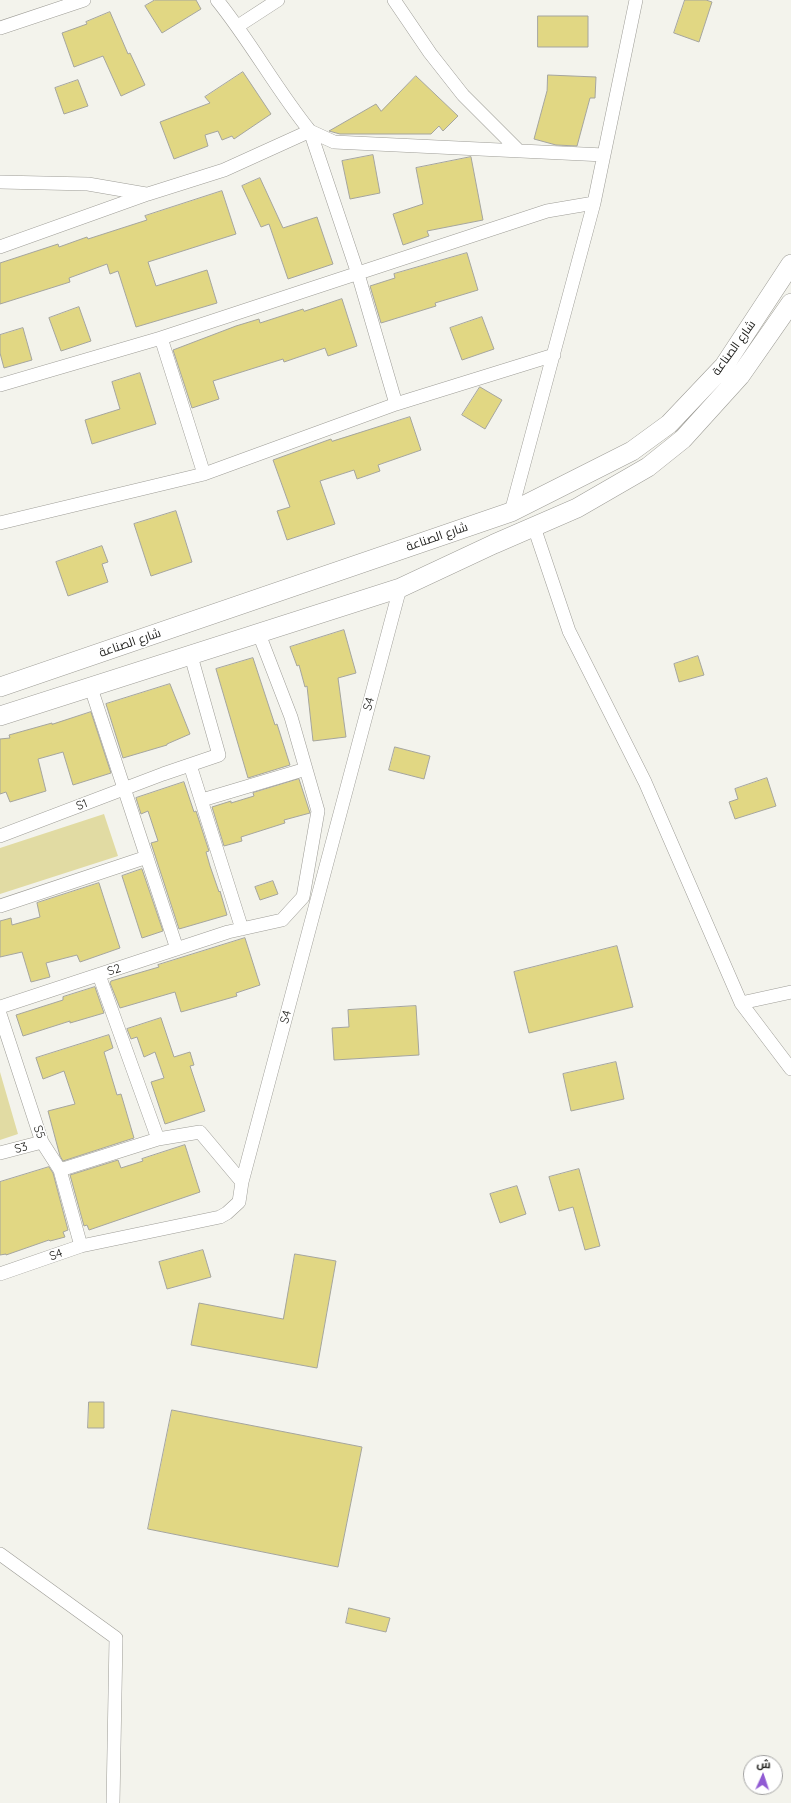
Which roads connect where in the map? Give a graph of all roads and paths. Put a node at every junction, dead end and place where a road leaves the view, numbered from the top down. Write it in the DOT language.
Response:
graph roads {
  1 [pos="84,0"];
  2 [pos="217,0"];
  3 [pos="278,0"];
  4 [pos="394,0"];
  5 [pos="636,0"];
  6 [pos="238,26"];
  7 [pos="0,28"];
  8 [pos="310,131"];
  9 [pos="519,151"];
  10 [pos="604,156"];
  11 [pos="0,182"];
  12 [pos="148,194"];
  13 [pos="594,203"];
  14 [pos="0,247"];
  15 [pos="791,264"];
  16 [pos="358,274"];
  17 [pos="791,303"];
  18 [pos="161,338"];
  19 [pos="554,355"];
  20 [pos="0,385"];
  21 [pos="396,404"];
  22 [pos="204,474"];
  23 [pos="511,512"];
  24 [pos="0,523"];
  25 [pos="534,527"];
  26 [pos="400,588"];
  27 [pos="259,634"];
  28 [pos="191,656"];
  29 [pos="0,687"];
  30 [pos="92,688"];
  31 [pos="0,716"];
  32 [pos="190,765"];
  33 [pos="306,769"];
  34 [pos="125,789"];
  35 [pos="202,800"];
  36 [pos="0,836"];
  37 [pos="147,857"];
  38 [pos="0,906"];
  39 [pos="242,929"];
  40 [pos="177,949"];
  41 [pos="99,975"];
  42 [pos="791,992"];
  43 [pos="741,1003"];
  44 [pos="0,1007"];
  45 [pos="0,1014"];
  46 [pos="791,1069"];
  47 [pos="158,1139"];
  48 [pos="42,1142"];
  49 [pos="0,1154"];
  50 [pos="60,1170"];
  51 [pos="242,1182"];
  52 [pos="80,1246"];
  53 [pos="0,1274"];
  54 [pos="0,1554"];
  55 [pos="113,1803"];
  1 -- 7 [label="street"];
  2 -- 6 [label="street"];
  3 -- 6 [label="street"];
  4 -- 9 [label="street"];
  5 -- 10 [label="street"];
  6 -- 8 [label="street"];
  8 -- 9 [label="street"];
  8 -- 12 [label="street"];
  8 -- 16 [label="street"];
  9 -- 10 [label="street"];
  10 -- 13 [label="street"];
  11 -- 12 [label="street"];
  12 -- 14 [label="street"];
  13 -- 16 [label="street"];
  13 -- 19 [label="street"];
  15 -- 23 [label="main road, شارع الصناعة"];
  16 -- 18 [label="street"];
  16 -- 21 [label="street"];
  17 -- 25 [label="main road, شارع الصناعة"];
  18 -- 20 [label="street"];
  18 -- 22 [label="street"];
  19 -- 21 [label="street"];
  19 -- 23 [label="street"];
  21 -- 22 [label="street"];
  22 -- 24 [label="street"];
  23 -- 29 [label="main road, شارع الصناعة"];
  25 -- 26 [label="main road, شارع الصناعة"];
  25 -- 43 [label="street"];
  26 -- 27 [label="main road, شارع الصناعة"];
  26 -- 51 [label="street, S4"];
  27 -- 28 [label="main road, شارع الصناعة"];
  27 -- 33 [label="street, S2"];
  28 -- 30 [label="main road, شارع الصناعة"];
  28 -- 32 [label="street, S1"];
  30 -- 31 [label="main road, شارع الصناعة"];
  30 -- 34 [label="street"];
  32 -- 34 [label="street, S1"];
  32 -- 35 [label="street"];
  33 -- 35 [label="street"];
  33 -- 39 [label="street, S2"];
  34 -- 36 [label="street, S1"];
  34 -- 37 [label="street"];
  35 -- 39 [label="street"];
  37 -- 38 [label="street"];
  37 -- 40 [label="street"];
  39 -- 40 [label="street, S2"];
  40 -- 41 [label="street, S2"];
  41 -- 44 [label="street, S2"];
  41 -- 47 [label="street"];
  42 -- 43 [label="street"];
  43 -- 46 [label="street"];
  45 -- 48 [label="street, S5"];
  47 -- 50 [label="street"];
  47 -- 51 [label="street"];
  48 -- 49 [label="street, S3"];
  48 -- 50 [label="street, S5"];
  50 -- 52 [label="street, S5"];
  51 -- 52 [label="street, S4"];
  52 -- 53 [label="street, S4"];
  54 -- 55 [label="street"];
}
